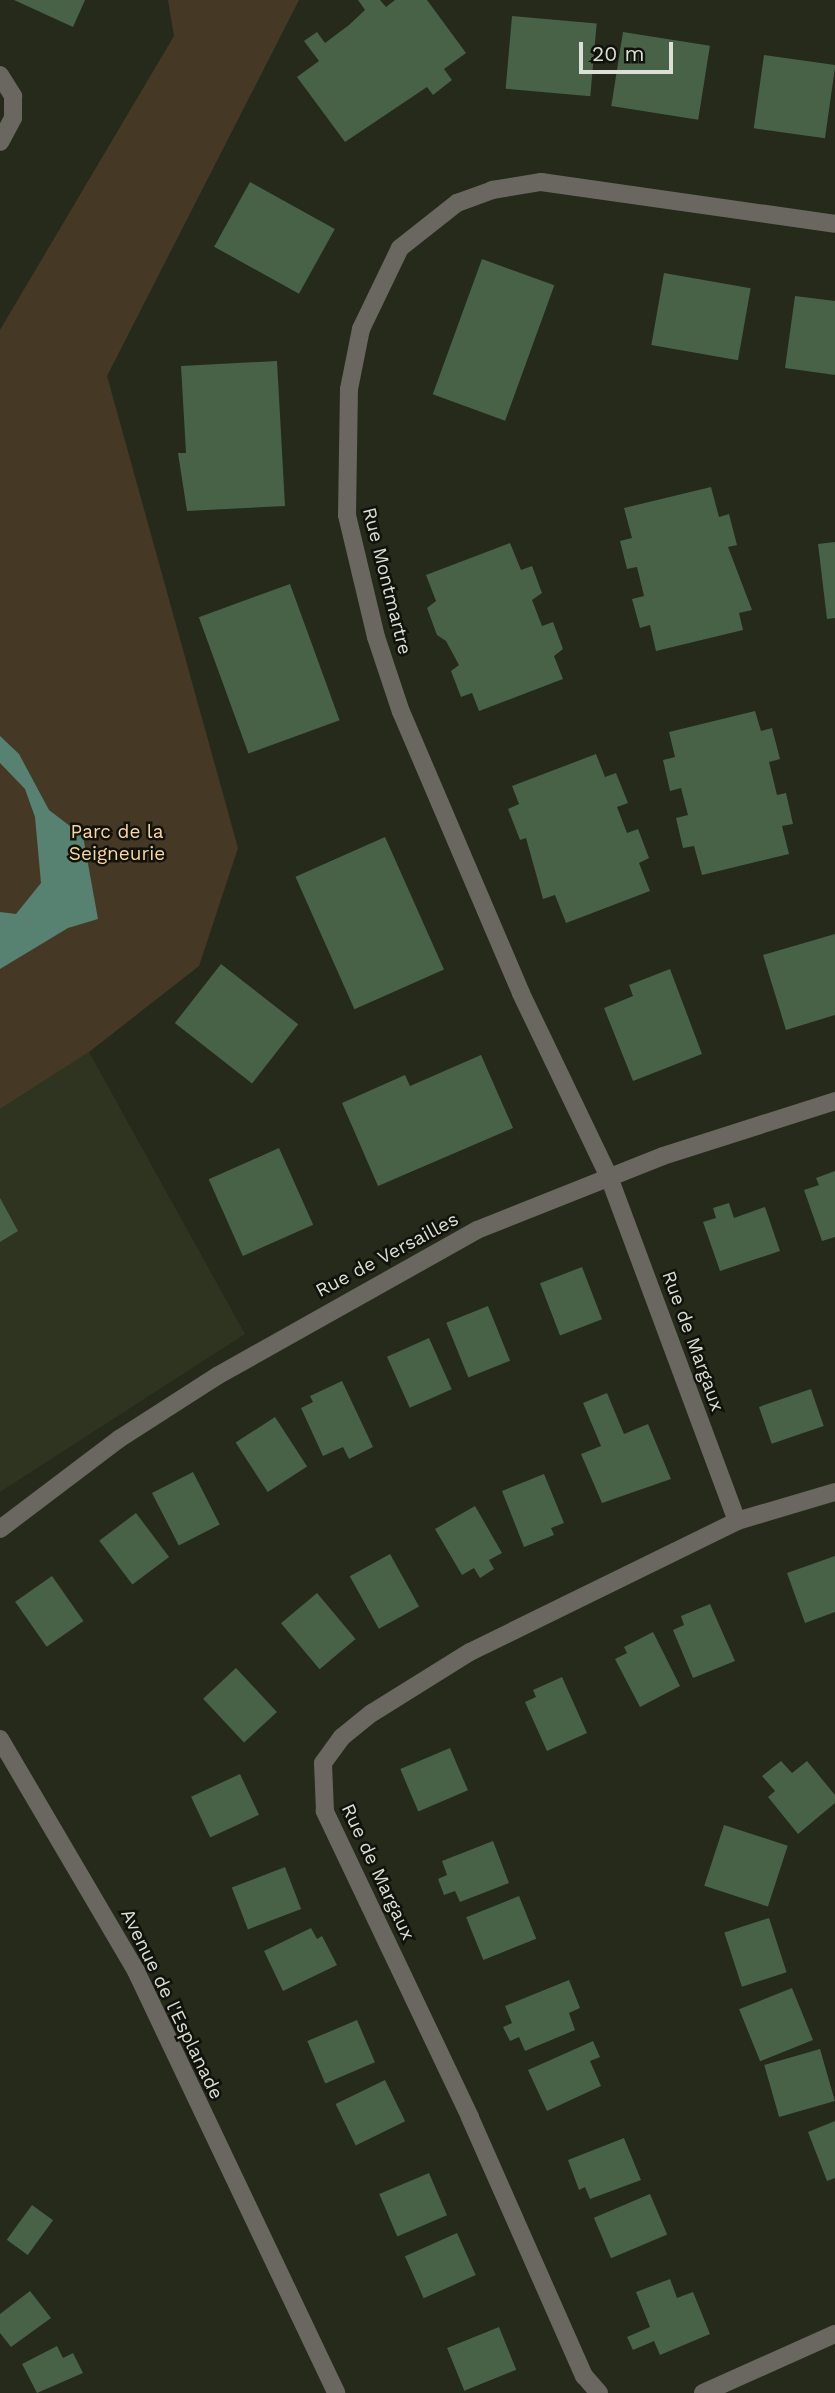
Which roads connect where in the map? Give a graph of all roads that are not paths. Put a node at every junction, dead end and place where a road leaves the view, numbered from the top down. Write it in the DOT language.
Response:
graph roads {
  1 [pos="0,75"];
  2 [pos="0,142"];
  3 [pos="835,224"];
  4 [pos="835,1101"];
  5 [pos="608,1177"];
  6 [pos="835,1492"];
  7 [pos="737,1521"];
  8 [pos="0,1528"];
  9 [pos="0,1739"];
  10 [pos="288,2296"];
  11 [pos="835,2334"];
  12 [pos="324,2393"];
  13 [pos="335,2393"];
  14 [pos="599,2393"];
  15 [pos="704,2393"];
  1 -- 2 [label="street"];
  3 -- 5 [label="street, Rue Montmartre"];
  4 -- 5 [label="street, Rue de Versailles"];
  5 -- 7 [label="street, Rue de Margaux"];
  5 -- 8 [label="street, Rue de Versailles"];
  6 -- 7 [label="street, Rue de Margaux"];
  7 -- 14 [label="street, Rue de Margaux"];
  9 -- 10 [label="street, Avenue de l'Esplanade"];
  10 -- 12 [label="street, Avenue de l'Esplanade"];
  10 -- 13 [label="street, Avenue de l'Esplanade"];
  11 -- 15 [label="street"];
}
